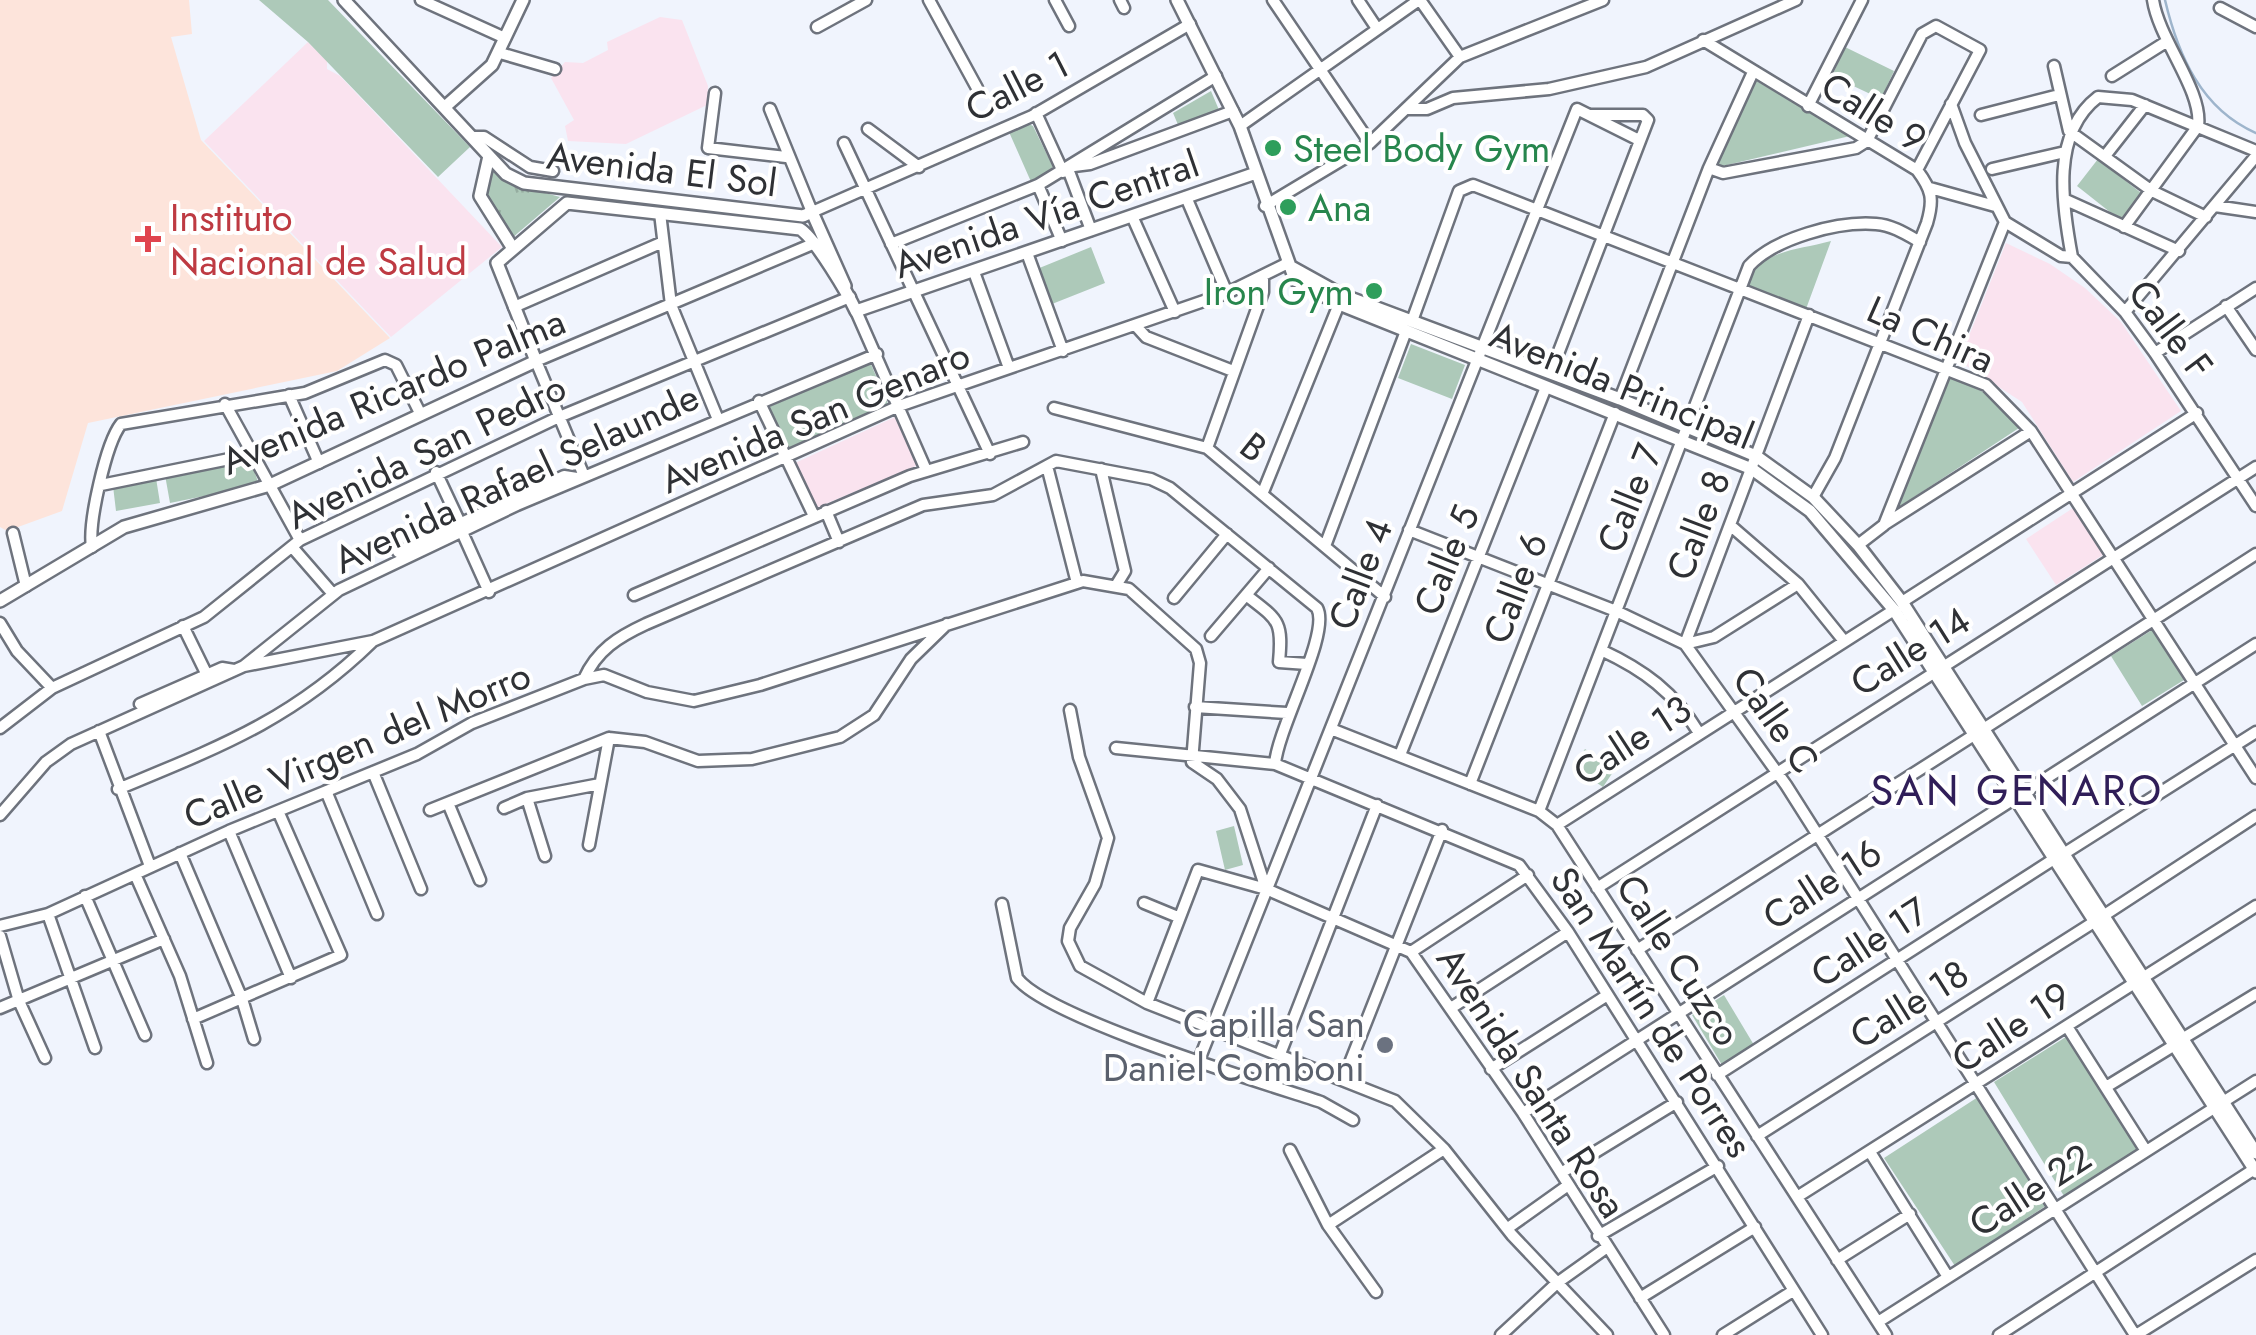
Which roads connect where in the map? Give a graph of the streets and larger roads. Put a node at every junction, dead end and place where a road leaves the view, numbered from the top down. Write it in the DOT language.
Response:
graph roads {
  1 [pos="344,0"];
  2 [pos="421,0"];
  3 [pos="522,0"];
  4 [pos="866,0"];
  5 [pos="929,0"];
  6 [pos="1056,0"];
  7 [pos="1273,0"];
  8 [pos="1358,0"];
  9 [pos="1419,0"];
  10 [pos="1562,0"];
  11 [pos="1602,0"];
  12 [pos="1796,0"];
  13 [pos="1862,0"];
  14 [pos="2153,0"];
  15 [pos="1183,2"];
  16 [pos="2220,8"];
  17 [pos="1566,13"];
  18 [pos="1190,24"];
  19 [pos="1069,26"];
  20 [pos="817,27"];
  21 [pos="1376,27"];
  22 [pos="2256,28"];
  23 [pos="505,38"];
  24 [pos="1703,40"];
  25 [pos="2166,42"];
  26 [pos="500,53"];
  27 [pos="1460,58"];
  28 [pos="2054,66"];
  29 [pos="555,69"];
  30 [pos="1318,72"];
  31 [pos="1753,72"];
  32 [pos="1216,76"];
  33 [pos="2112,76"];
  34 [pos="977,88"];
  35 [pos="715,92"];
  36 [pos="2059,96"];
  37 [pos="1951,104"];
  38 [pos="2145,105"];
  39 [pos="446,106"];
  40 [pos="1808,106"];
  41 [pos="770,109"];
  42 [pos="1406,109"];
  43 [pos="1232,111"];
  44 [pos="1036,114"];
  45 [pos="1981,114"];
  46 [pos="1589,115"];
  47 [pos="1240,126"];
  48 [pos="2198,126"];
  49 [pos="868,129"];
  50 [pos="2069,130"];
  51 [pos="474,137"];
  52 [pos="1639,140"];
  53 [pos="1867,141"];
  54 [pos="1370,143"];
  55 [pos="844,144"];
  56 [pos="2065,152"];
  57 [pos="2256,154"];
  58 [pos="489,156"];
  59 [pos="2105,156"];
  60 [pos="786,157"];
  61 [pos="918,168"];
  62 [pos="1709,168"];
  63 [pos="1068,169"];
  64 [pos="1992,169"];
  65 [pos="1917,170"];
  66 [pos="554,171"];
  67 [pos="1256,172"];
  68 [pos="1038,185"];
  69 [pos="1930,188"];
  70 [pos="866,190"];
  71 [pos="2152,191"];
  72 [pos="1186,197"];
  73 [pos="2066,200"];
  74 [pos="1266,206"];
  75 [pos="1996,206"];
  76 [pos="2215,206"];
  77 [pos="1535,208"];
  78 [pos="812,212"];
  79 [pos="2256,212"];
  80 [pos="660,213"];
  81 [pos="1132,216"];
  82 [pos="2206,217"];
  83 [pos="2005,222"];
  84 [pos="2124,227"];
  85 [pos="1091,230"];
  86 [pos="1603,236"];
  87 [pos="1062,240"];
  88 [pos="663,242"];
  89 [pos="1920,242"];
  90 [pos="815,243"];
  91 [pos="891,244"];
  92 [pos="512,246"];
  93 [pos="2179,252"];
  94 [pos="1027,253"];
  95 [pos="2072,257"];
  96 [pos="1286,264"];
  97 [pos="1673,264"];
  98 [pos="974,272"];
  99 [pos="1262,279"];
  100 [pos="2256,288"];
  101 [pos="1741,290"];
  102 [pos="847,292"];
  103 [pos="914,293"];
  104 [pos="1228,293"];
  105 [pos="1339,304"];
  106 [pos="671,305"];
  107 [pos="2226,306"];
  108 [pos="514,307"];
  109 [pos="856,311"];
  110 [pos="1175,312"];
  111 [pos="2125,312"];
  112 [pos="1809,315"];
  113 [pos="1136,326"];
  114 [pos="1409,326"];
  115 [pos="1879,342"];
  116 [pos="2256,350"];
  117 [pos="1063,351"];
  118 [pos="1479,352"];
  119 [pos="2156,352"];
  120 [pos="877,354"];
  121 [pos="693,360"];
  122 [pos="536,362"];
  123 [pos="1009,368"];
  124 [pos="1949,368"];
  125 [pos="1234,371"];
  126 [pos="1552,372"];
  127 [pos="958,385"];
  128 [pos="1546,387"];
  129 [pos="289,395"];
  130 [pos="1620,399"];
  131 [pos="760,401"];
  132 [pos="225,404"];
  133 [pos="899,406"];
  134 [pos="1054,408"];
  135 [pos="420,413"];
  136 [pos="1616,413"];
  137 [pos="2196,414"];
  138 [pos="559,417"];
  139 [pos="717,418"];
  140 [pos="2031,430"];
  141 [pos="1688,433"];
  142 [pos="1023,442"];
  143 [pos="1206,448"];
  144 [pos="254,454"];
  145 [pos="990,454"];
  146 [pos="787,459"];
  147 [pos="320,463"];
  148 [pos="1754,463"];
  149 [pos="1047,466"];
  150 [pos="2256,468"];
  151 [pos="1101,469"];
  152 [pos="926,470"];
  153 [pos="436,472"];
  154 [pos="581,477"];
  155 [pos="2238,478"];
  156 [pos="270,485"];
  157 [pos="101,486"];
  158 [pos="1263,492"];
  159 [pos="2073,494"];
  160 [pos="1813,497"];
  161 [pos="2256,506"];
  162 [pos="826,511"];
  163 [pos="814,516"];
  164 [pos="1884,524"];
  165 [pos="1731,526"];
  166 [pos="460,527"];
  167 [pos="1409,530"];
  168 [pos="13,533"];
  169 [pos="1227,534"];
  170 [pos="839,542"];
  171 [pos="296,544"];
  172 [pos="1858,545"];
  173 [pos="1326,546"];
  174 [pos="92,547"];
  175 [pos="398,552"];
  176 [pos="2256,554"];
  177 [pos="1480,557"];
  178 [pos="2114,558"];
  179 [pos="1269,568"];
  180 [pos="1077,582"];
  181 [pos="1117,584"];
  182 [pos="1798,584"];
  183 [pos="1548,585"];
  184 [pos="26,586"];
  185 [pos="489,592"];
  186 [pos="333,594"];
  187 [pos="634,595"];
  188 [pos="1246,595"];
  189 [pos="1384,597"];
  190 [pos="1174,598"];
  191 [pos="0,601"];
  192 [pos="1898,606"];
  193 [pos="1616,611"];
  194 [pos="2155,619"];
  195 [pos="951,621"];
  196 [pos="0,623"];
  197 [pos="183,626"];
  198 [pos="1211,636"];
  199 [pos="373,641"];
  200 [pos="1844,642"];
  201 [pos="1685,644"];
  202 [pos="2256,644"];
  203 [pos="1601,650"];
  204 [pos="1307,664"];
  205 [pos="239,668"];
  206 [pos="1939,668"];
  207 [pos="207,675"];
  208 [pos="584,679"];
  209 [pos="2194,682"];
  210 [pos="52,688"];
  211 [pos="140,704"];
  212 [pos="1195,707"];
  213 [pos="1735,709"];
  214 [pos="1070,710"];
  215 [pos="1287,713"];
  216 [pos="2,721"];
  217 [pos="1330,730"];
  218 [pos="99,731"];
  219 [pos="1980,732"];
  220 [pos="2256,732"];
  221 [pos="1699,733"];
  222 [pos="609,738"];
  223 [pos="2235,746"];
  224 [pos="1116,748"];
  225 [pos="1400,755"];
  226 [pos="1191,759"];
  227 [pos="1275,764"];
  228 [pos="526,771"];
  229 [pos="1776,771"];
  230 [pos="374,772"];
  231 [pos="1312,778"];
  232 [pos="2256,778"];
  233 [pos="600,784"];
  234 [pos="1470,784"];
  235 [pos="118,789"];
  236 [pos="326,791"];
  237 [pos="2019,793"];
  238 [pos="529,797"];
  239 [pos="448,803"];
  240 [pos="1377,805"];
  241 [pos="504,808"];
  242 [pos="430,810"];
  243 [pos="278,811"];
  244 [pos="1538,812"];
  245 [pos="0,815"];
  246 [pos="2256,816"];
  247 [pos="1557,825"];
  248 [pos="1442,830"];
  249 [pos="228,831"];
  250 [pos="1817,834"];
  251 [pos="589,845"];
  252 [pos="180,853"];
  253 [pos="545,856"];
  254 [pos="2059,856"];
  255 [pos="150,866"];
  256 [pos="135,874"];
  257 [pos="1528,875"];
  258 [pos="480,880"];
  259 [pos="1597,888"];
  260 [pos="1266,889"];
  261 [pos="421,890"];
  262 [pos="85,896"];
  263 [pos="1858,897"];
  264 [pos="1144,903"];
  265 [pos="1002,904"];
  266 [pos="2256,906"];
  267 [pos="48,914"];
  268 [pos="377,914"];
  269 [pos="1333,916"];
  270 [pos="1178,917"];
  271 [pos="2099,919"];
  272 [pos="0,926"];
  273 [pos="1568,932"];
  274 [pos="0,936"];
  275 [pos="164,939"];
  276 [pos="1399,945"];
  277 [pos="1637,950"];
  278 [pos="1412,952"];
  279 [pos="115,959"];
  280 [pos="1898,960"];
  281 [pos="291,978"];
  282 [pos="2139,980"];
  283 [pos="68,981"];
  284 [pos="2256,994"];
  285 [pos="1606,996"];
  286 [pos="242,999"];
  287 [pos="19,1001"];
  288 [pos="1147,1003"];
  289 [pos="0,1008"];
  290 [pos="1451,1008"];
  291 [pos="1677,1012"];
  292 [pos="193,1019"];
  293 [pos="1938,1022"];
  294 [pos="1213,1028"];
  295 [pos="2068,1028"];
  296 [pos="144,1035"];
  297 [pos="1635,1039"];
  298 [pos="254,1040"];
  299 [pos="2178,1043"];
  300 [pos="96,1048"];
  301 [pos="1280,1054"];
  302 [pos="46,1058"];
  303 [pos="1198,1060"];
  304 [pos="207,1063"];
  305 [pos="1491,1069"];
  306 [pos="1717,1075"];
  307 [pos="1344,1078"];
  308 [pos="2256,1081"];
  309 [pos="1978,1084"];
  310 [pos="2106,1087"];
  311 [pos="1677,1102"];
  312 [pos="2218,1105"];
  313 [pos="1523,1114"];
  314 [pos="1353,1120"];
  315 [pos="1757,1136"];
  316 [pos="1444,1149"];
  317 [pos="1290,1150"];
  318 [pos="2146,1151"];
  319 [pos="1870,1152"];
  320 [pos="2256,1153"];
  321 [pos="1718,1166"];
  322 [pos="2255,1170"];
  323 [pos="1561,1173"];
  324 [pos="1567,1186"];
  325 [pos="1797,1197"];
  326 [pos="2056,1208"];
  327 [pos="1910,1214"];
  328 [pos="1328,1224"];
  329 [pos="1755,1227"];
  330 [pos="1508,1228"];
  331 [pos="1598,1236"];
  332 [pos="1606,1248"];
  333 [pos="1838,1260"];
  334 [pos="2256,1260"];
  335 [pos="2096,1272"];
  336 [pos="1948,1277"];
  337 [pos="1557,1282"];
  338 [pos="1793,1291"];
  339 [pos="1376,1292"];
  340 [pos="1640,1298"];
  341 [pos="1878,1322"];
  342 [pos="1501,1335"];
  343 [pos="1606,1335"];
  344 [pos="1664,1335"];
  345 [pos="1723,1335"];
  346 [pos="1822,1335"];
  347 [pos="1886,1335"];
  348 [pos="1998,1335"];
  349 [pos="2136,1335"];
  1 -- 39 [label="street, Avenida El Sol"];
  2 -- 23 [label="street"];
  3 -- 23 [label="street"];
  4 -- 20 [label="street"];
  5 -- 34 [label="street"];
  6 -- 19 [label="street"];
  7 -- 30 [label="street"];
  8 -- 21 [label="street"];
  9 -- 21 [label="street"];
  9 -- 27 [label="street"];
  10 -- 17 [label="street"];
  11 -- 17 [label="street"];
  12 -- 24 [label="street"];
  13 -- 40 [label="street"];
  14 -- 25 [label="street"];
  15 -- 18 [label="street"];
  16 -- 22 [label="street"];
  17 -- 27 [label="street"];
  18 -- 32 [label="street"];
  18 -- 44 [label="street, Calle 1"];
  21 -- 30 [label="street"];
  23 -- 26 [label="street"];
  24 -- 31 [label="street, Calle 9"];
  24 -- 42 [label="street"];
  25 -- 33 [label="street"];
  25 -- 48 [label="street"];
  26 -- 29 [label="street"];
  26 -- 39 [label="street"];
  27 -- 42 [label="street"];
  28 -- 36 [label="street"];
  30 -- 47 [label="street"];
  30 -- 54 [label="street"];
  31 -- 40 [label="street, Calle 9"];
  31 -- 62 [label="street"];
  32 -- 43 [label="street"];
  32 -- 63 [label="street"];
  35 -- 60 [label="street"];
  36 -- 45 [label="street"];
  36 -- 50 [label="street"];
  37 -- 53 [label="street"];
  37 -- 65 [label="street"];
  37 -- 75 [label="street"];
  38 -- 48 [label="street"];
  38 -- 50 [label="street"];
  38 -- 59 [label="street"];
  39 -- 51 [label="street, Avenida El Sol"];
  40 -- 53 [label="street, Calle 9"];
  41 -- 60 [label="street"];
  42 -- 54 [label="street"];
  43 -- 47 [label="street"];
  43 -- 63 [label="street"];
  44 -- 61 [label="street, Calle 1"];
  44 -- 63 [label="street"];
  46 -- 52 [label="street"];
  46 -- 52 [label="street"];
  46 -- 77 [label="street, Calle 4"];
  47 -- 67 [label="street"];
  48 -- 57 [label="street"];
  48 -- 71 [label="street"];
  49 -- 61 [label="street"];
  50 -- 56 [label="street"];
  50 -- 59 [label="street"];
  51 -- 58 [label="street, Avenida El Sol"];
  51 -- 66 [label="street"];
  52 -- 86 [label="street"];
  53 -- 62 [label="street"];
  53 -- 65 [label="street, Calle 9"];
  54 -- 74 [label="street"];
  55 -- 70 [label="street"];
  56 -- 64 [label="street"];
  56 -- 73 [label="street"];
  57 -- 76 [label="street"];
  58 -- 78 [label="street, Avenida El Sol"];
  58 -- 92 [label="street"];
  59 -- 71 [label="street"];
  60 -- 78 [label="street"];
  61 -- 70 [label="street, Calle 1"];
  62 -- 97 [label="street"];
  63 -- 68 [label="street"];
  63 -- 85 [label="street"];
  65 -- 69 [label="street, Calle 9"];
  67 -- 72 [label="street, Avenida Vía Central"];
  67 -- 74 [label="street"];
  68 -- 87 [label="street"];
  68 -- 91 [label="street"];
  69 -- 75 [label="street"];
  69 -- 89 [label="street, Calle 9"];
  70 -- 78 [label="street, Avenida El Sol"];
  70 -- 91 [label="street"];
  71 -- 82 [label="street"];
  71 -- 84 [label="street"];
  72 -- 81 [label="street, Avenida Vía Central"];
  72 -- 104 [label="street"];
  73 -- 84 [label="street"];
  73 -- 95 [label="street"];
  74 -- 96 [label="street"];
  75 -- 83 [label="street"];
  76 -- 79 [label="street"];
  76 -- 82 [label="street"];
  77 -- 86 [label="street, La Chira"];
  77 -- 114 [label="street, La Chira"];
  77 -- 118 [label="street, Calle 4"];
  78 -- 102 [label="street"];
  80 -- 88 [label="street"];
  80 -- 90 [label="street"];
  80 -- 92 [label="street"];
  81 -- 85 [label="street, Avenida Vía Central"];
  81 -- 110 [label="street"];
  82 -- 93 [label="street"];
  83 -- 95 [label="street, Calle F"];
  83 -- 124 [label="street"];
  84 -- 93 [label="street"];
  85 -- 87 [label="street, Avenida Vía Central"];
  86 -- 97 [label="street, La Chira"];
  86 -- 126 [label="street"];
  87 -- 94 [label="street, Avenida Vía Central"];
  88 -- 106 [label="street"];
  88 -- 108 [label="street"];
  89 -- 101 [label="street, Calle 7"];
  89 -- 115 [label="street, Calle 9"];
  90 -- 102 [label="street"];
  90 -- 106 [label="street, Avenida Ricardo Palma"];
  91 -- 103 [label="street"];
  92 -- 108 [label="street"];
  93 -- 111 [label="street"];
  94 -- 98 [label="street, Avenida Vía Central"];
  94 -- 117 [label="street"];
  95 -- 111 [label="street, Calle F"];
  96 -- 99 [label="street, Avenida San Genaro"];
  96 -- 105 [label="street, Avenida Principal"];
  96 -- 114 [label="street, Avenida Principal"];
  97 -- 101 [label="street, La Chira"];
  97 -- 130 [label="street"];
  98 -- 103 [label="street, Avenida Vía Central"];
  98 -- 123 [label="street"];
  99 -- 104 [label="street, Avenida San Genaro"];
  99 -- 125 [label="street"];
  100 -- 107 [label="street"];
  101 -- 112 [label="street, La Chira"];
  101 -- 141 [label="street, Calle 7"];
  102 -- 109 [label="street"];
  102 -- 121 [label="street, Avenida San Pedro"];
  103 -- 109 [label="street, Avenida Vía Central"];
  103 -- 127 [label="street"];
  104 -- 110 [label="street, Avenida San Genaro"];
  105 -- 114 [label="street, Avenida Principal"];
  105 -- 158 [label="street"];
  106 -- 121 [label="street"];
  106 -- 122 [label="street, Avenida Ricardo Palma"];
  107 -- 116 [label="street"];
  107 -- 119 [label="street"];
  108 -- 122 [label="street"];
  109 -- 120 [label="street"];
  110 -- 113 [label="street, Avenida San Genaro"];
  111 -- 119 [label="street, Calle F"];
  112 -- 115 [label="street, La Chira"];
  112 -- 148 [label="street, Calle 8"];
  113 -- 117 [label="street, Avenida San Genaro"];
  113 -- 125 [label="street"];
  114 -- 118 [label="street, Avenida Principal"];
  114 -- 173 [label="street"];
  115 -- 124 [label="street, La Chira"];
  115 -- 160 [label="street, Calle 9"];
  117 -- 123 [label="street, Avenida San Genaro"];
  118 -- 126 [label="street, Avenida Principal"];
  118 -- 128 [label="street, Avenida Principal"];
  118 -- 167 [label="street, Calle 4"];
  119 -- 137 [label="street, Calle F"];
  120 -- 131 [label="street, Avenida Rafael Selaunde"];
  120 -- 133 [label="street"];
  121 -- 138 [label="street, Avenida San Pedro"];
  121 -- 139 [label="street"];
  122 -- 135 [label="street, Avenida Ricardo Palma"];
  122 -- 138 [label="street"];
  123 -- 127 [label="street, Avenida San Genaro"];
  124 -- 140 [label="street, La Chira"];
  124 -- 164 [label="street"];
  125 -- 143 [label="street"];
  126 -- 130 [label="street, Avenida Principal"];
  127 -- 133 [label="street, Avenida San Genaro"];
  127 -- 145 [label="street"];
  128 -- 136 [label="street, Avenida Principal"];
  128 -- 177 [label="street, Calle 5"];
  129 -- 132 [label="street"];
  129 -- 135 [label="street"];
  129 -- 147 [label="street"];
  130 -- 141 [label="street, Avenida Principal"];
  131 -- 139 [label="street, Avenida Rafael Selaunde"];
  131 -- 146 [label="street"];
  132 -- 144 [label="street"];
  132 -- 157 [label="street"];
  133 -- 146 [label="street, Avenida San Genaro"];
  133 -- 152 [label="street"];
  134 -- 143 [label="street, B"];
  135 -- 147 [label="street, Avenida Ricardo Palma"];
  136 -- 141 [label="street, Avenida Principal"];
  136 -- 183 [label="street, Calle 6"];
  137 -- 155 [label="street, Calle F"];
  137 -- 159 [label="street, Calle 13"];
  138 -- 153 [label="street, Avenida San Pedro"];
  138 -- 154 [label="street"];
  139 -- 154 [label="street, Avenida Rafael Selaunde"];
  140 -- 159 [label="street, La Chira"];
  140 -- 164 [label="street"];
  141 -- 148 [label="street, Avenida Principal"];
  141 -- 193 [label="street, Calle 7"];
  142 -- 145 [label="street"];
  143 -- 158 [label="street, B"];
  144 -- 156 [label="street"];
  144 -- 157 [label="street"];
  145 -- 152 [label="street"];
  146 -- 163 [label="street"];
  146 -- 185 [label="street, Avenida San Genaro"];
  147 -- 156 [label="street, Avenida Ricardo Palma"];
  148 -- 160 [label="street, Avenida Principal"];
  148 -- 165 [label="street, Calle 8"];
  148 -- 192 [label="street, Avenida Principal"];
  149 -- 151 [label="street"];
  149 -- 170 [label="street"];
  149 -- 180 [label="street"];
  150 -- 155 [label="street, Calle 14"];
  151 -- 169 [label="street"];
  151 -- 181 [label="street"];
  152 -- 162 [label="street"];
  153 -- 166 [label="street"];
  153 -- 171 [label="street, Avenida San Pedro"];
  154 -- 166 [label="street, Avenida Rafael Selaunde"];
  155 -- 161 [label="street, Calle F"];
  155 -- 178 [label="street, Calle 14"];
  156 -- 171 [label="street"];
  156 -- 174 [label="street, Avenida Ricardo Palma"];
  157 -- 174 [label="street"];
  158 -- 173 [label="street, B"];
  159 -- 178 [label="street, La Chira"];
  159 -- 192 [label="street, Calle 13"];
  160 -- 172 [label="street, Avenida Principal"];
  162 -- 163 [label="street"];
  162 -- 170 [label="street"];
  163 -- 187 [label="street"];
  164 -- 172 [label="street"];
  165 -- 182 [label="street"];
  165 -- 201 [label="street, Calle 8"];
  166 -- 175 [label="street"];
  166 -- 185 [label="street"];
  166 -- 186 [label="street, Avenida Rafael Selaunde"];
  167 -- 177 [label="street, Calle C"];
  167 -- 189 [label="street, Calle 4"];
  168 -- 184 [label="street"];
  169 -- 179 [label="street"];
  169 -- 190 [label="street"];
  170 -- 208 [label="street"];
  171 -- 186 [label="street"];
  171 -- 197 [label="street, Avenida San Pedro"];
  172 -- 192 [label="street, Avenida Principal"];
  173 -- 189 [label="street, B"];
  174 -- 184 [label="street, Avenida Ricardo Palma"];
  176 -- 194 [label="street"];
  177 -- 183 [label="street, Calle C"];
  177 -- 225 [label="street, Calle 5"];
  178 -- 194 [label="street, La Chira"];
  178 -- 206 [label="street, Calle 14"];
  179 -- 188 [label="street"];
  179 -- 204 [label="street"];
  180 -- 181 [label="street"];
  180 -- 195 [label="street"];
  181 -- 212 [label="street"];
  182 -- 200 [label="street"];
  182 -- 201 [label="street"];
  183 -- 193 [label="street, Calle C"];
  183 -- 234 [label="street, Calle 6"];
  184 -- 191 [label="street, Avenida Ricardo Palma"];
  185 -- 199 [label="street, Avenida San Genaro"];
  186 -- 205 [label="street, Avenida Rafael Selaunde"];
  188 -- 198 [label="street"];
  188 -- 204 [label="street"];
  189 -- 217 [label="street, Calle 4"];
  192 -- 200 [label="street, Calle 13"];
  192 -- 206 [label="street, Avenida Principal"];
  193 -- 201 [label="street, Calle C"];
  193 -- 203 [label="street, Calle 7"];
  194 -- 209 [label="street, La Chira"];
  194 -- 219 [label="street"];
  195 -- 208 [label="street, Calle Virgen del Morro"];
  195 -- 222 [label="street"];
  196 -- 210 [label="street"];
  197 -- 207 [label="street"];
  197 -- 210 [label="street, Avenida San Pedro"];
  199 -- 205 [label="street"];
  199 -- 235 [label="street"];
  200 -- 213 [label="street, Calle 13"];
  201 -- 213 [label="street, Calle C"];
  202 -- 209 [label="street, Calle 16"];
  203 -- 221 [label="street"];
  203 -- 244 [label="street, Calle 7"];
  204 -- 215 [label="street"];
  205 -- 207 [label="street"];
  205 -- 218 [label="street, Avenida Rafael Selaunde"];
  206 -- 219 [label="street, Avenida Principal"];
  206 -- 229 [label="street, Calle 14"];
  207 -- 211 [label="street"];
  208 -- 230 [label="street, Calle Virgen del Morro"];
  209 -- 223 [label="street, La Chira"];
  209 -- 237 [label="street, Calle 16"];
  210 -- 216 [label="street, Avenida San Pedro"];
  212 -- 215 [label="street"];
  212 -- 226 [label="street"];
  213 -- 221 [label="street, Calle 13"];
  213 -- 229 [label="street, Calle C"];
  214 -- 288 [label="street"];
  215 -- 227 [label="street"];
  217 -- 225 [label="street, Calle Cuzco"];
  217 -- 231 [label="street, Calle 4"];
  218 -- 235 [label="street"];
  218 -- 245 [label="street, Avenida Rafael Selaunde"];
  219 -- 237 [label="street, Avenida Principal"];
  219 -- 250 [label="street"];
  220 -- 223 [label="street, Calle 17"];
  221 -- 247 [label="street, Calle 13"];
  222 -- 228 [label="street"];
  222 -- 233 [label="street"];
  223 -- 232 [label="street, La Chira"];
  223 -- 254 [label="street, Calle 17"];
  224 -- 226 [label="street, San Martín de Porres"];
  225 -- 234 [label="street, Calle Cuzco"];
  226 -- 227 [label="street, San Martín de Porres"];
  226 -- 260 [label="street"];
  227 -- 231 [label="street, San Martín de Porres"];
  228 -- 238 [label="street"];
  228 -- 239 [label="street"];
  229 -- 250 [label="street, Calle C"];
  229 -- 259 [label="street, Calle 14"];
  230 -- 236 [label="street, Calle Virgen del Morro"];
  230 -- 261 [label="street"];
  231 -- 240 [label="street, San Martín de Porres"];
  231 -- 260 [label="street, Calle 4"];
  233 -- 238 [label="street"];
  233 -- 251 [label="street"];
  234 -- 244 [label="street, Calle Cuzco"];
  235 -- 255 [label="street"];
  236 -- 243 [label="street, Calle Virgen del Morro"];
  236 -- 268 [label="street"];
  237 -- 254 [label="street, Avenida Principal"];
  237 -- 263 [label="street, Calle 16"];
  238 -- 241 [label="street"];
  238 -- 253 [label="street"];
  239 -- 242 [label="street"];
  239 -- 258 [label="street"];
  240 -- 248 [label="street, San Martín de Porres"];
  240 -- 269 [label="street"];
  243 -- 249 [label="street, Calle Virgen del Morro"];
  243 -- 281 [label="street"];
  244 -- 247 [label="street, Calle Cuzco"];
  246 -- 271 [label="street, Calle 18"];
  247 -- 259 [label="street, Calle Cuzco"];
  248 -- 257 [label="street, San Martín de Porres"];
  248 -- 276 [label="street"];
  249 -- 252 [label="street, Calle Virgen del Morro"];
  249 -- 281 [label="street"];
  250 -- 263 [label="street, Calle C"];
  250 -- 277 [label="street"];
  252 -- 255 [label="street, Calle Virgen del Morro"];
  252 -- 286 [label="street"];
  254 -- 271 [label="street, Avenida Principal"];
  254 -- 280 [label="street, Calle 17"];
  255 -- 256 [label="street, Calle Virgen del Morro"];
  256 -- 262 [label="street, Calle Virgen del Morro"];
  256 -- 275 [label="street"];
  257 -- 273 [label="street, San Martín de Porres"];
  257 -- 278 [label="street"];
  259 -- 277 [label="street, Calle Cuzco"];
  260 -- 269 [label="street, Avenida Santa Rosa"];
  260 -- 270 [label="street, Avenida Santa Rosa"];
  260 -- 294 [label="street, Calle 4"];
  262 -- 267 [label="street, Calle Virgen del Morro"];
  262 -- 279 [label="street"];
  263 -- 280 [label="street, Calle C"];
  263 -- 291 [label="street, Calle 16"];
  264 -- 270 [label="street"];
  265 -- 303 [label="street"];
  266 -- 282 [label="street, Calle 19"];
  267 -- 272 [label="street, Calle Virgen del Morro"];
  267 -- 283 [label="street"];
  269 -- 276 [label="street, Avenida Santa Rosa"];
  269 -- 301 [label="street"];
  270 -- 288 [label="street"];
  271 -- 282 [label="street, Avenida Principal"];
  271 -- 293 [label="street, Calle 18"];
  273 -- 285 [label="street, San Martín de Porres"];
  273 -- 290 [label="street"];
  274 -- 287 [label="street"];
  275 -- 279 [label="street"];
  275 -- 292 [label="street"];
  276 -- 278 [label="street, Avenida Santa Rosa"];
  276 -- 307 [label="street"];
  277 -- 291 [label="street, Calle Cuzco"];
  278 -- 290 [label="street, Avenida Santa Rosa"];
  279 -- 283 [label="street"];
  279 -- 296 [label="street"];
  280 -- 293 [label="street, Calle C"];
  280 -- 306 [label="street, Calle 17"];
  281 -- 286 [label="street"];
  282 -- 295 [label="street, Calle 19"];
  282 -- 299 [label="street, Avenida Principal"];
  283 -- 287 [label="street"];
  283 -- 300 [label="street"];
  284 -- 299 [label="street"];
  285 -- 297 [label="street, San Martín de Porres"];
  285 -- 305 [label="street"];
  286 -- 292 [label="street"];
  286 -- 298 [label="street"];
  287 -- 289 [label="street"];
  287 -- 302 [label="street"];
  288 -- 294 [label="street"];
  290 -- 305 [label="street, Avenida Santa Rosa"];
  291 -- 297 [label="street, Calle 16"];
  291 -- 306 [label="street, Calle Cuzco"];
  292 -- 304 [label="street"];
  293 -- 309 [label="street, Calle C"];
  293 -- 315 [label="street, Calle 18"];
  294 -- 301 [label="street"];
  294 -- 303 [label="street, Calle 4"];
  295 -- 309 [label="street, Calle 19"];
  295 -- 310 [label="street"];
  297 -- 311 [label="street, San Martín de Porres"];
  297 -- 313 [label="street, Calle 16"];
  299 -- 310 [label="street"];
  299 -- 312 [label="street, Avenida Principal"];
  301 -- 307 [label="street"];
  303 -- 314 [label="street"];
  305 -- 313 [label="street, Avenida Santa Rosa"];
  306 -- 315 [label="street, Calle Cuzco"];
  307 -- 316 [label="street"];
  308 -- 312 [label="street, Calle 22"];
  309 -- 319 [label="street, Calle 19"];
  309 -- 326 [label="street, Calle C"];
  310 -- 318 [label="street"];
  311 -- 321 [label="street, San Martín de Porres"];
  311 -- 323 [label="street"];
  312 -- 318 [label="street, Calle 22"];
  312 -- 320 [label="street, Avenida Principal"];
  312 -- 322 [label="street, Avenida Principal"];
  313 -- 323 [label="street, Avenida Santa Rosa"];
  315 -- 325 [label="street, Calle Cuzco"];
  316 -- 328 [label="street"];
  316 -- 330 [label="street"];
  317 -- 328 [label="street"];
  318 -- 326 [label="street, Calle 22"];
  319 -- 325 [label="street, Calle 19"];
  319 -- 327 [label="street"];
  321 -- 329 [label="street, San Martín de Porres"];
  321 -- 331 [label="street"];
  322 -- 335 [label="street"];
  323 -- 324 [label="street, Avenida Santa Rosa"];
  324 -- 330 [label="street"];
  324 -- 331 [label="street, Avenida Santa Rosa"];
  325 -- 333 [label="street, Calle Cuzco"];
  326 -- 335 [label="street, Calle C"];
  326 -- 336 [label="street, Calle 22"];
  327 -- 333 [label="street"];
  327 -- 336 [label="street"];
  328 -- 339 [label="street"];
  329 -- 338 [label="street, San Martín de Porres"];
  329 -- 340 [label="street"];
  330 -- 337 [label="street"];
  331 -- 332 [label="street, Avenida Santa Rosa"];
  332 -- 337 [label="street"];
  332 -- 340 [label="street, Avenida Santa Rosa"];
  333 -- 341 [label="street, Calle Cuzco"];
  334 -- 349 [label="street"];
  335 -- 348 [label="street"];
  335 -- 349 [label="street, Calle C"];
  336 -- 341 [label="street, Calle 22"];
  337 -- 342 [label="street"];
  337 -- 343 [label="street"];
  338 -- 345 [label="street"];
  338 -- 346 [label="street, San Martín de Porres"];
  340 -- 344 [label="street, Avenida Santa Rosa"];
  341 -- 347 [label="street, Calle Cuzco"];
}
